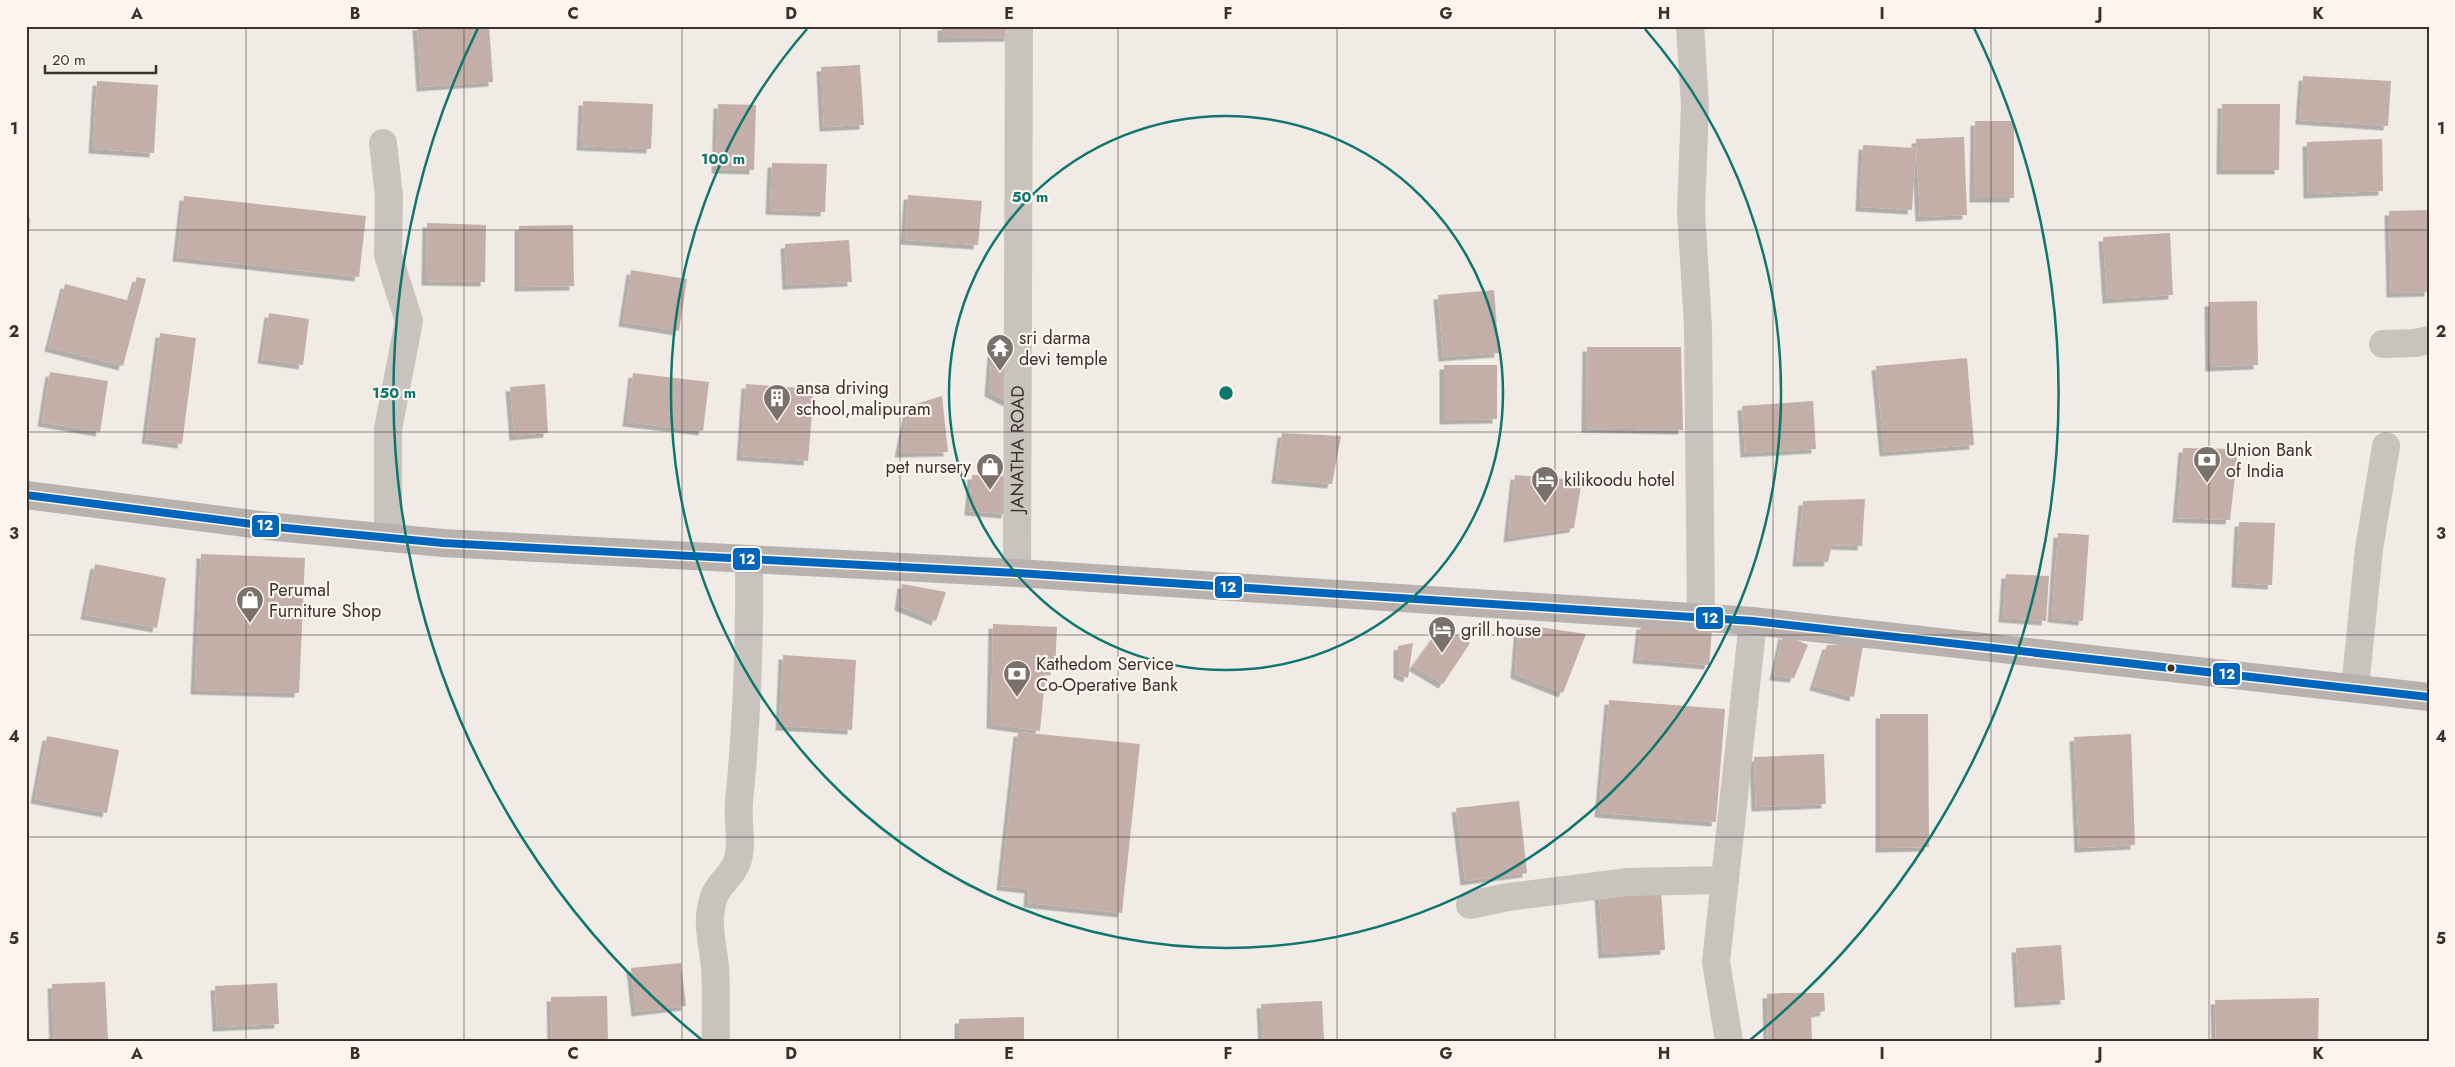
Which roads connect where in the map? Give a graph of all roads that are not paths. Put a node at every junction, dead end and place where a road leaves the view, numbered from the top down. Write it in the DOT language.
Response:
graph roads {
  1 [pos="1019,26"];
  2 [pos="1690,26"];
  3 [pos="383,143"];
  4 [pos="2429,340"];
  5 [pos="2384,344"];
  6 [pos="2386,446"];
  7 [pos="26,495"];
  8 [pos="388,538"];
  9 [pos="749,559"];
  10 [pos="1017,573"];
  11 [pos="1701,617"];
  12 [pos="1753,621"];
  13 [pos="2355,688"];
  14 [pos="2429,697"];
  15 [pos="1725,880"];
  16 [pos="1470,905"];
  17 [pos="716,1041"];
  18 [pos="1729,1041"];
  1 -- 10 [label="street, JANATHA ROAD"];
  2 -- 11 [label="street"];
  3 -- 8 [label="street"];
  4 -- 5 [label="street"];
  6 -- 13 [label="street"];
  7 -- 8 [label="main road"];
  8 -- 9 [label="main road"];
  9 -- 10 [label="main road"];
  9 -- 17 [label="street"];
  10 -- 11 [label="main road"];
  11 -- 12 [label="main road"];
  12 -- 13 [label="main road"];
  12 -- 15 [label="street"];
  13 -- 14 [label="main road"];
  15 -- 16 [label="street"];
  15 -- 18 [label="street"];
}
